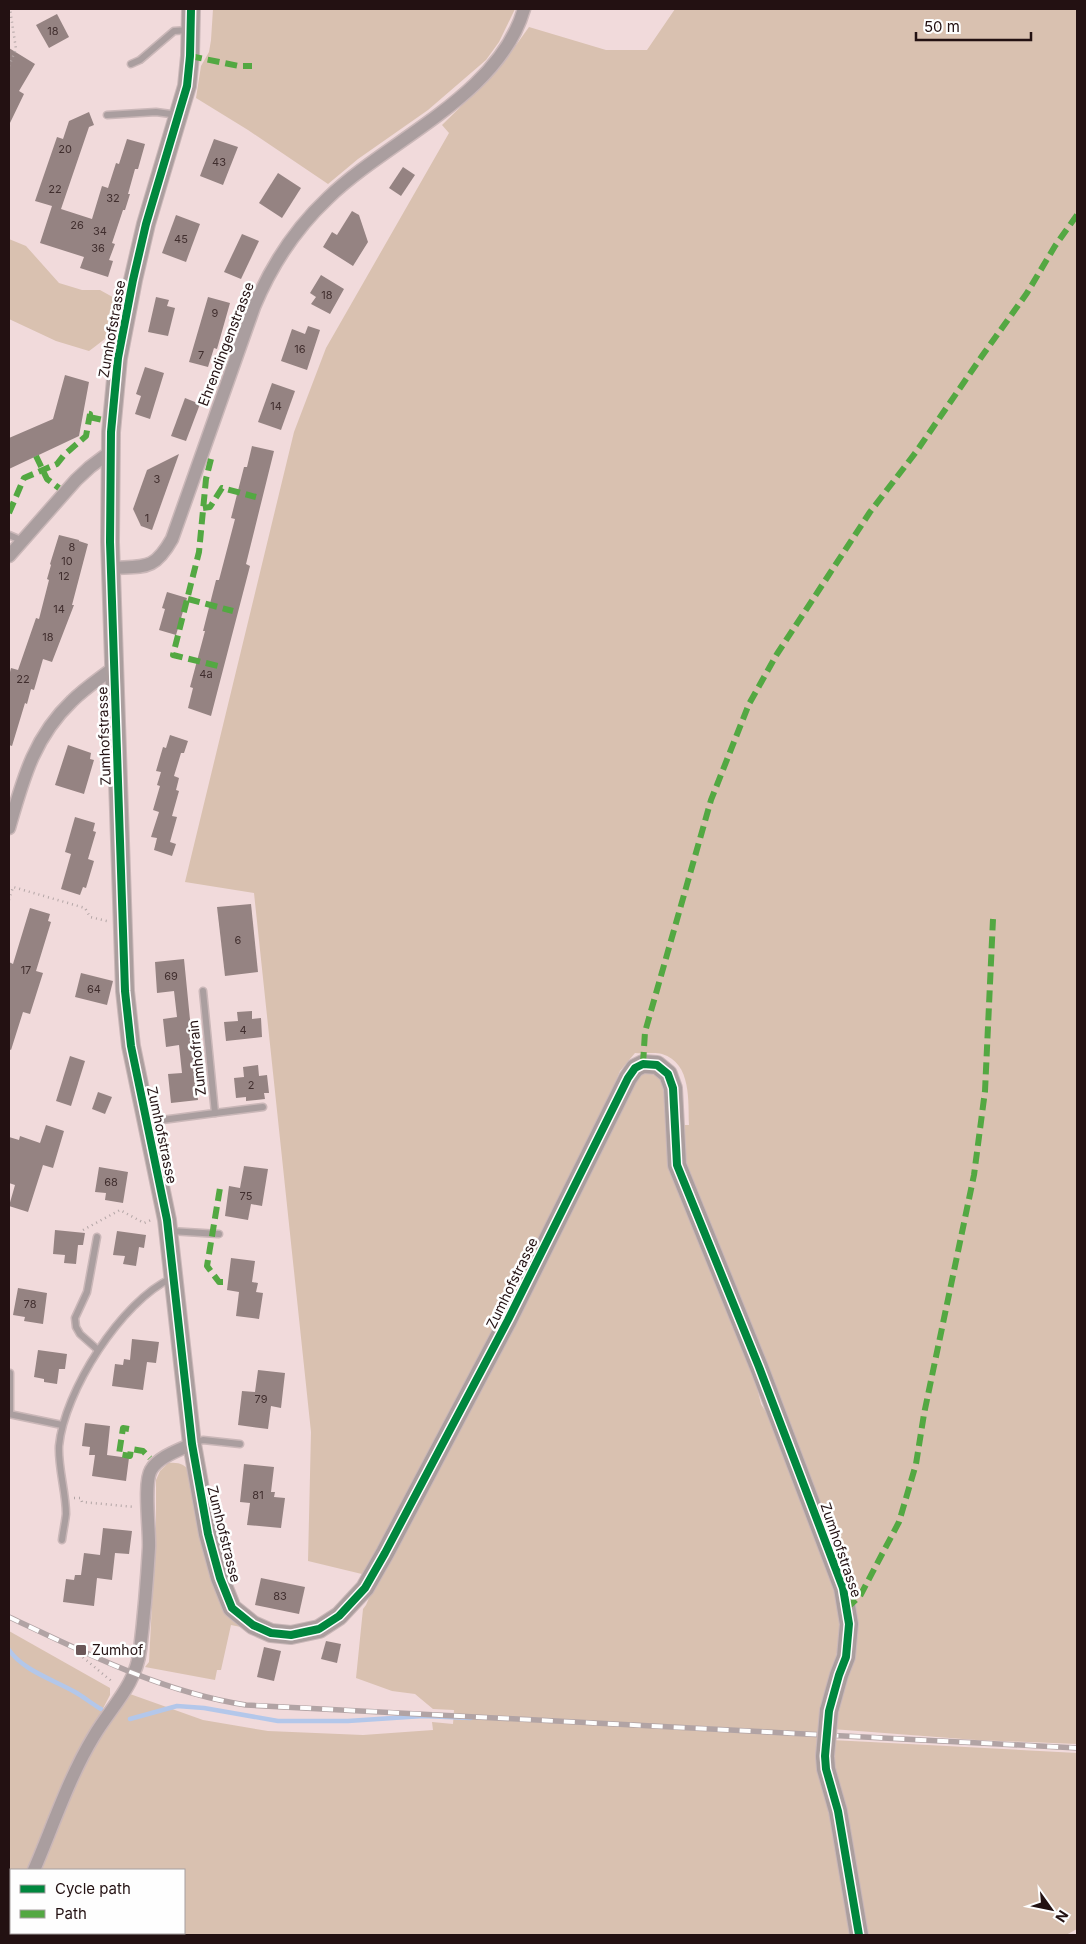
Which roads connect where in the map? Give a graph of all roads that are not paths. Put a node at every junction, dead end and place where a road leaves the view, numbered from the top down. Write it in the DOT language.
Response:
graph roads {
  1 [pos="191,9"];
  2 [pos="524,9"];
  3 [pos="191,30"];
  4 [pos="131,64"];
  5 [pos="107,115"];
  6 [pos="179,115"];
  7 [pos="110,452"];
  8 [pos="9,535"];
  9 [pos="23,541"];
  10 [pos="9,556"];
  11 [pos="111,568"];
  12 [pos="114,670"];
  13 [pos="9,828"];
  14 [pos="203,991"];
  15 [pos="263,1107"];
  16 [pos="216,1113"];
  17 [pos="146,1122"];
  18 [pos="168,1231"];
  19 [pos="219,1234"];
  20 [pos="97,1237"];
  21 [pos="173,1277"];
  22 [pos="98,1350"];
  23 [pos="10,1374"];
  24 [pos="10,1414"];
  25 [pos="62,1425"];
  26 [pos="192,1444"];
  27 [pos="240,1444"];
  28 [pos="62,1540"];
  29 [pos="34,1869"];
  30 [pos="859,1935"];
  1 -- 3 [label="street, Zumhofstrasse"];
  2 -- 11 [label="street, Ehrendingenstrasse"];
  3 -- 4 [label="lane"];
  3 -- 6 [label="street, Zumhofstrasse"];
  5 -- 6 [label="lane"];
  6 -- 7 [label="street, Zumhofstrasse"];
  7 -- 9 [label="street"];
  7 -- 11 [label="street, Zumhofstrasse"];
  8 -- 9 [label="lane"];
  9 -- 10 [label="street"];
  11 -- 12 [label="street, Zumhofstrasse"];
  12 -- 13 [label="street"];
  12 -- 17 [label="street, Zumhofstrasse"];
  14 -- 16 [label="lane, Zumhofrain"];
  15 -- 16 [label="lane"];
  16 -- 17 [label="lane, Zumhofrain"];
  17 -- 18 [label="street, Zumhofstrasse"];
  18 -- 19 [label="lane"];
  18 -- 21 [label="street, Zumhofstrasse"];
  20 -- 22 [label="lane"];
  21 -- 22 [label="lane"];
  21 -- 26 [label="street, Zumhofstrasse"];
  22 -- 25 [label="lane"];
  23 -- 24 [label="lane"];
  24 -- 25 [label="lane"];
  25 -- 28 [label="lane"];
  26 -- 27 [label="lane"];
  26 -- 29 [label="street"];
  26 -- 30 [label="street, Zumhofstrasse, bridge"];
}
